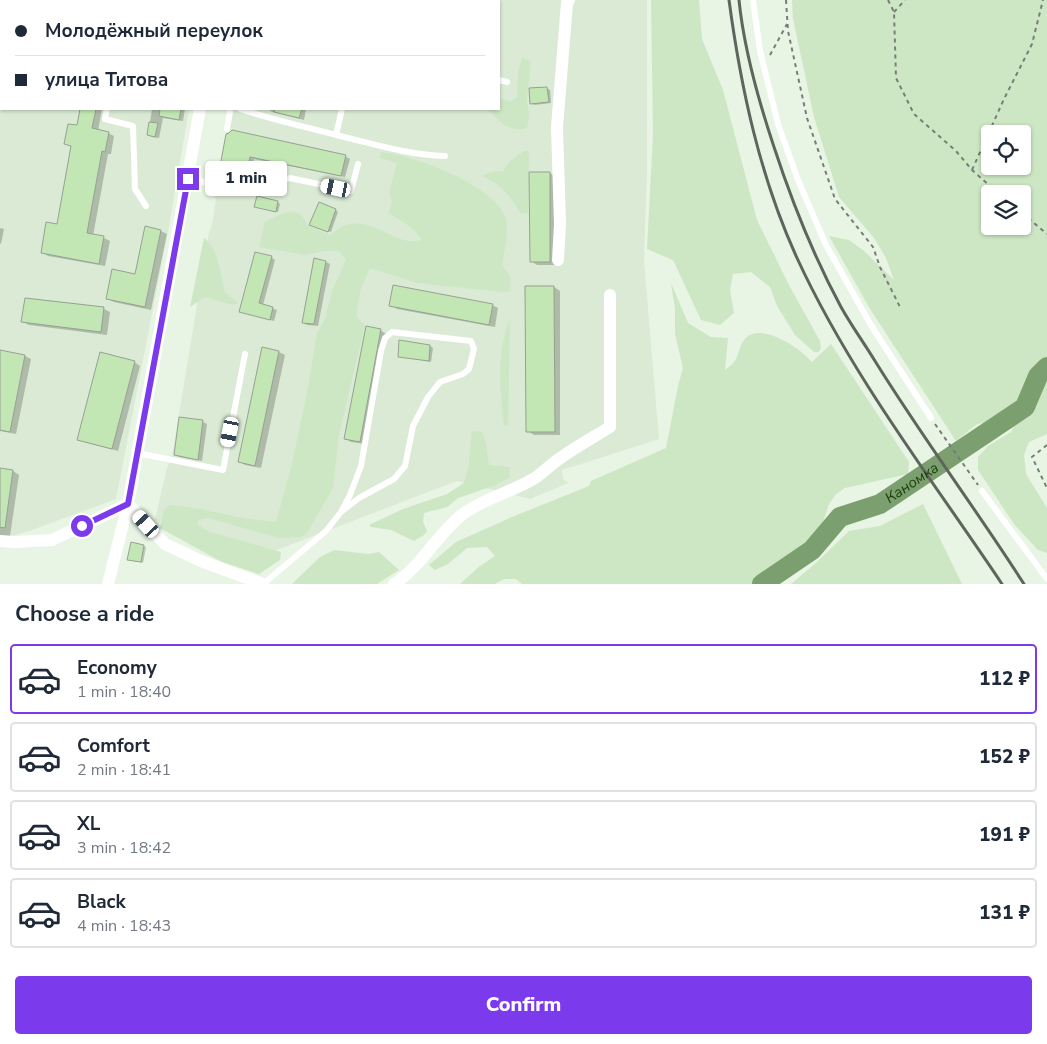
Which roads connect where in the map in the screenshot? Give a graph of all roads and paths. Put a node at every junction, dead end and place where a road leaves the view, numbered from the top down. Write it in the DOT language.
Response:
graph roads {
  1 [pos="569,0"];
  2 [pos="753,0"];
  3 [pos="786,0"];
  4 [pos="888,0"];
  5 [pos="905,0"];
  6 [pos="1044,0"];
  7 [pos="894,12"];
  8 [pos="788,24"];
  9 [pos="764,66"];
  10 [pos="500,80"];
  11 [pos="507,82"];
  12 [pos="107,110"];
  13 [pos="200,110"];
  14 [pos="243,110"];
  15 [pos="342,110"];
  16 [pos="230,112"];
  17 [pos="227,129"];
  18 [pos="336,135"];
  19 [pos="445,156"];
  20 [pos="358,164"];
  21 [pos="972,170"];
  22 [pos="188,179"];
  23 [pos="990,185"];
  24 [pos="146,206"];
  25 [pos="1031,221"];
  26 [pos="1047,234"];
  27 [pos="558,260"];
  28 [pos="610,295"];
  29 [pos="900,307"];
  30 [pos="245,354"];
  31 [pos="931,418"];
  32 [pos="1047,444"];
  33 [pos="137,453"];
  34 [pos="1047,488"];
  35 [pos="982,491"];
  36 [pos="128,504"];
  37 [pos="341,512"];
  38 [pos="0,541"];
  39 [pos="1047,579"];
  40 [pos="108,584"];
  41 [pos="263,584"];
  42 [pos="394,584"];
  1 -- 27 [label="street"];
  2 -- 9 [label="lane"];
  3 -- 8 [label="path"];
  4 -- 7 [label="path"];
  5 -- 7 [label="path"];
  6 -- 21 [label="path"];
  7 -- 21 [label="path"];
  8 -- 9 [label="path"];
  8 -- 29 [label="path"];
  9 -- 31 [label="lane"];
  10 -- 11 [label="lane"];
  12 -- 24 [label="lane"];
  13 -- 22 [label="street"];
  14 -- 18 [label="lane"];
  15 -- 18 [label="lane"];
  16 -- 17 [label="lane"];
  18 -- 19 [label="lane"];
  20 -- 22 [label="lane"];
  21 -- 23 [label="path"];
  22 -- 33 [label="street"];
  25 -- 26 [label="path"];
  28 -- 42 [label="street"];
  30 -- 33 [label="lane"];
  31 -- 35 [label="path"];
  32 -- 34 [label="path"];
  33 -- 36 [label="street"];
  35 -- 39 [label="lane"];
  36 -- 38 [label="street"];
  36 -- 40 [label="street"];
  36 -- 41 [label="street"];
  37 -- 37 [label="lane"];
  37 -- 41 [label="lane"];
}
